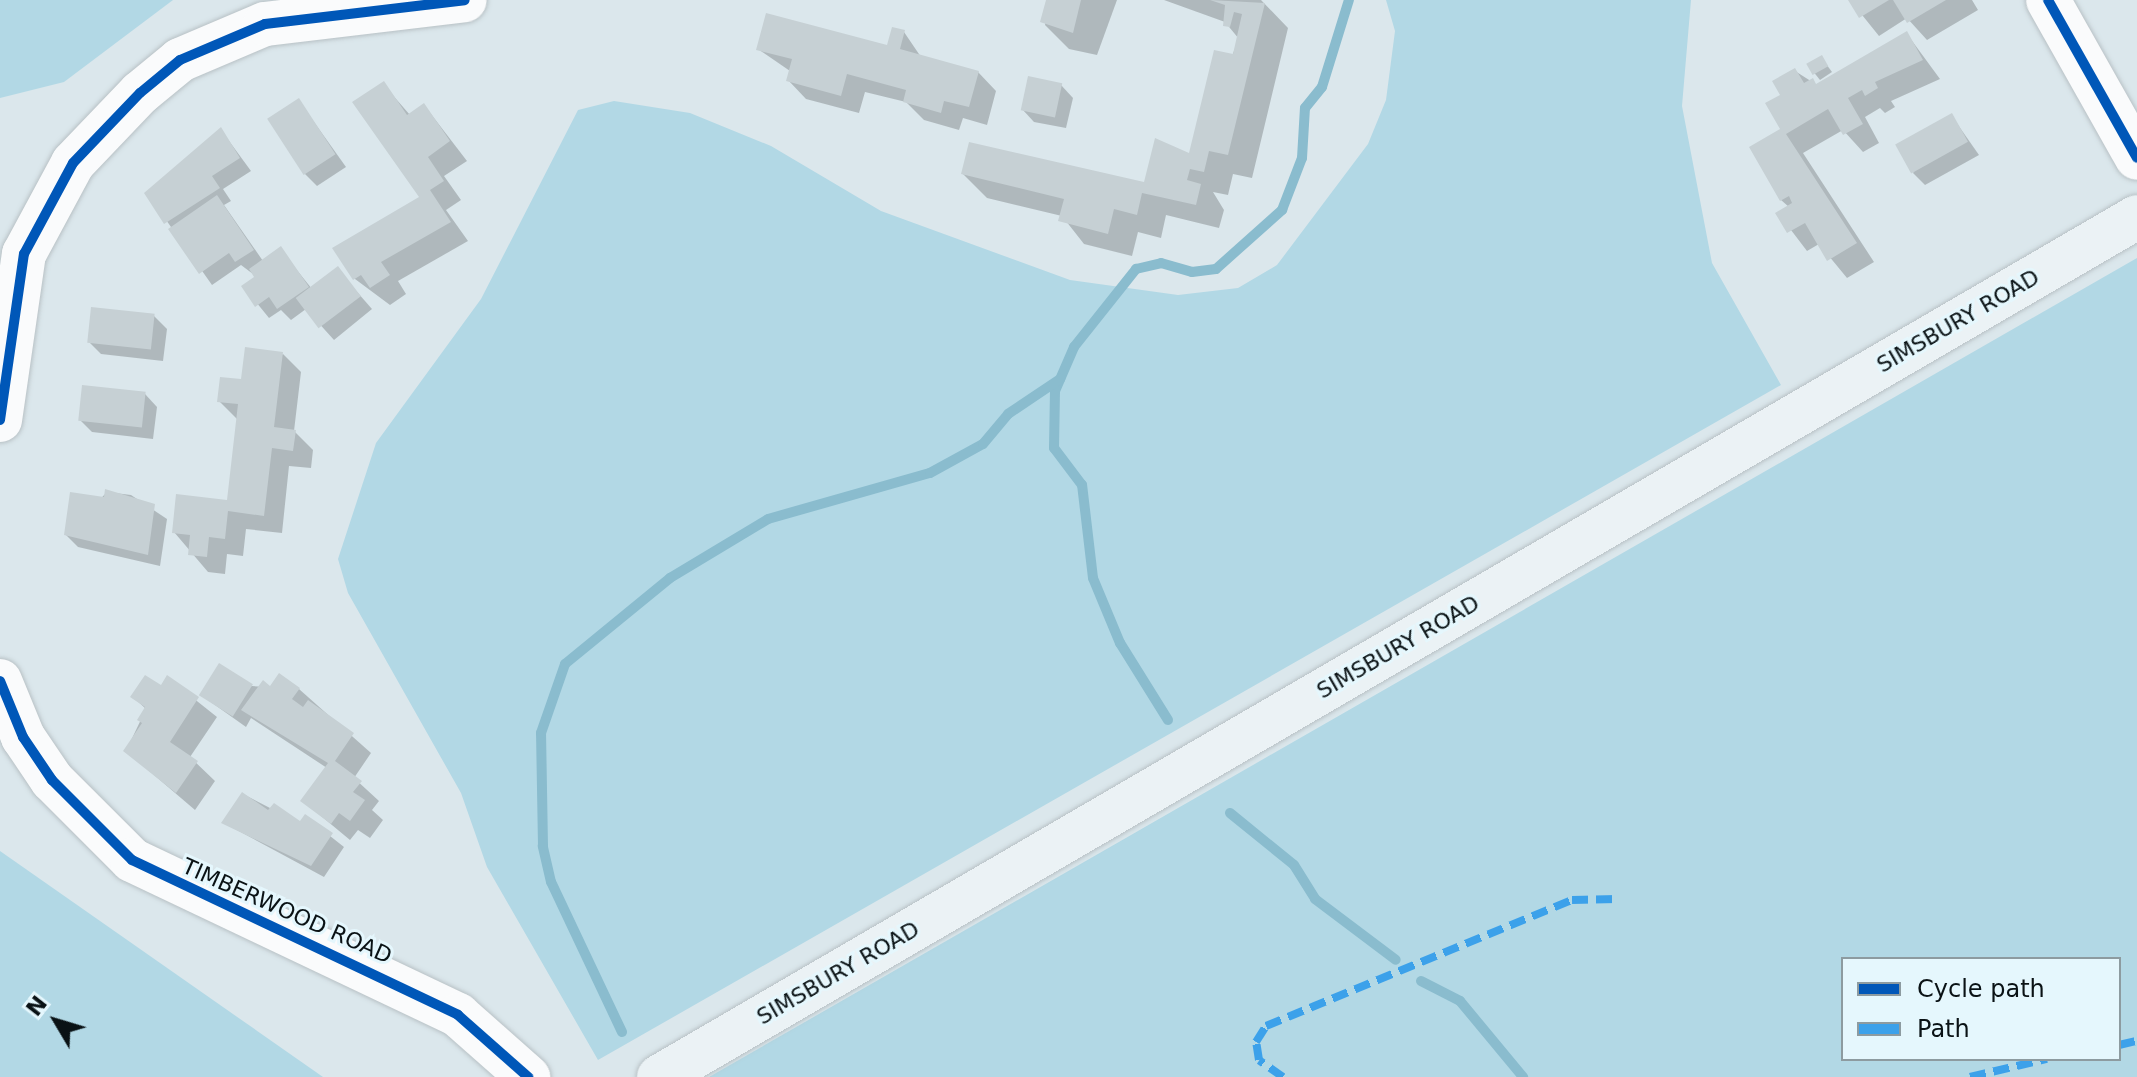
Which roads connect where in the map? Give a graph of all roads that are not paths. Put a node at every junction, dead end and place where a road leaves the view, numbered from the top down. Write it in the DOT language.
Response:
graph roads {
  1 [pos="465,0"];
  2 [pos="2048,0"];
  3 [pos="2137,158"];
  4 [pos="2137,217"];
  5 [pos="0,420"];
  6 [pos="0,681"];
  7 [pos="528,1077"];
  8 [pos="659,1077"];
  1 -- 5 [label="street"];
  2 -- 3 [label="street"];
  4 -- 8 [label="main road, SIMSBURY ROAD"];
  6 -- 7 [label="street, TIMBERWOOD ROAD"];
}
